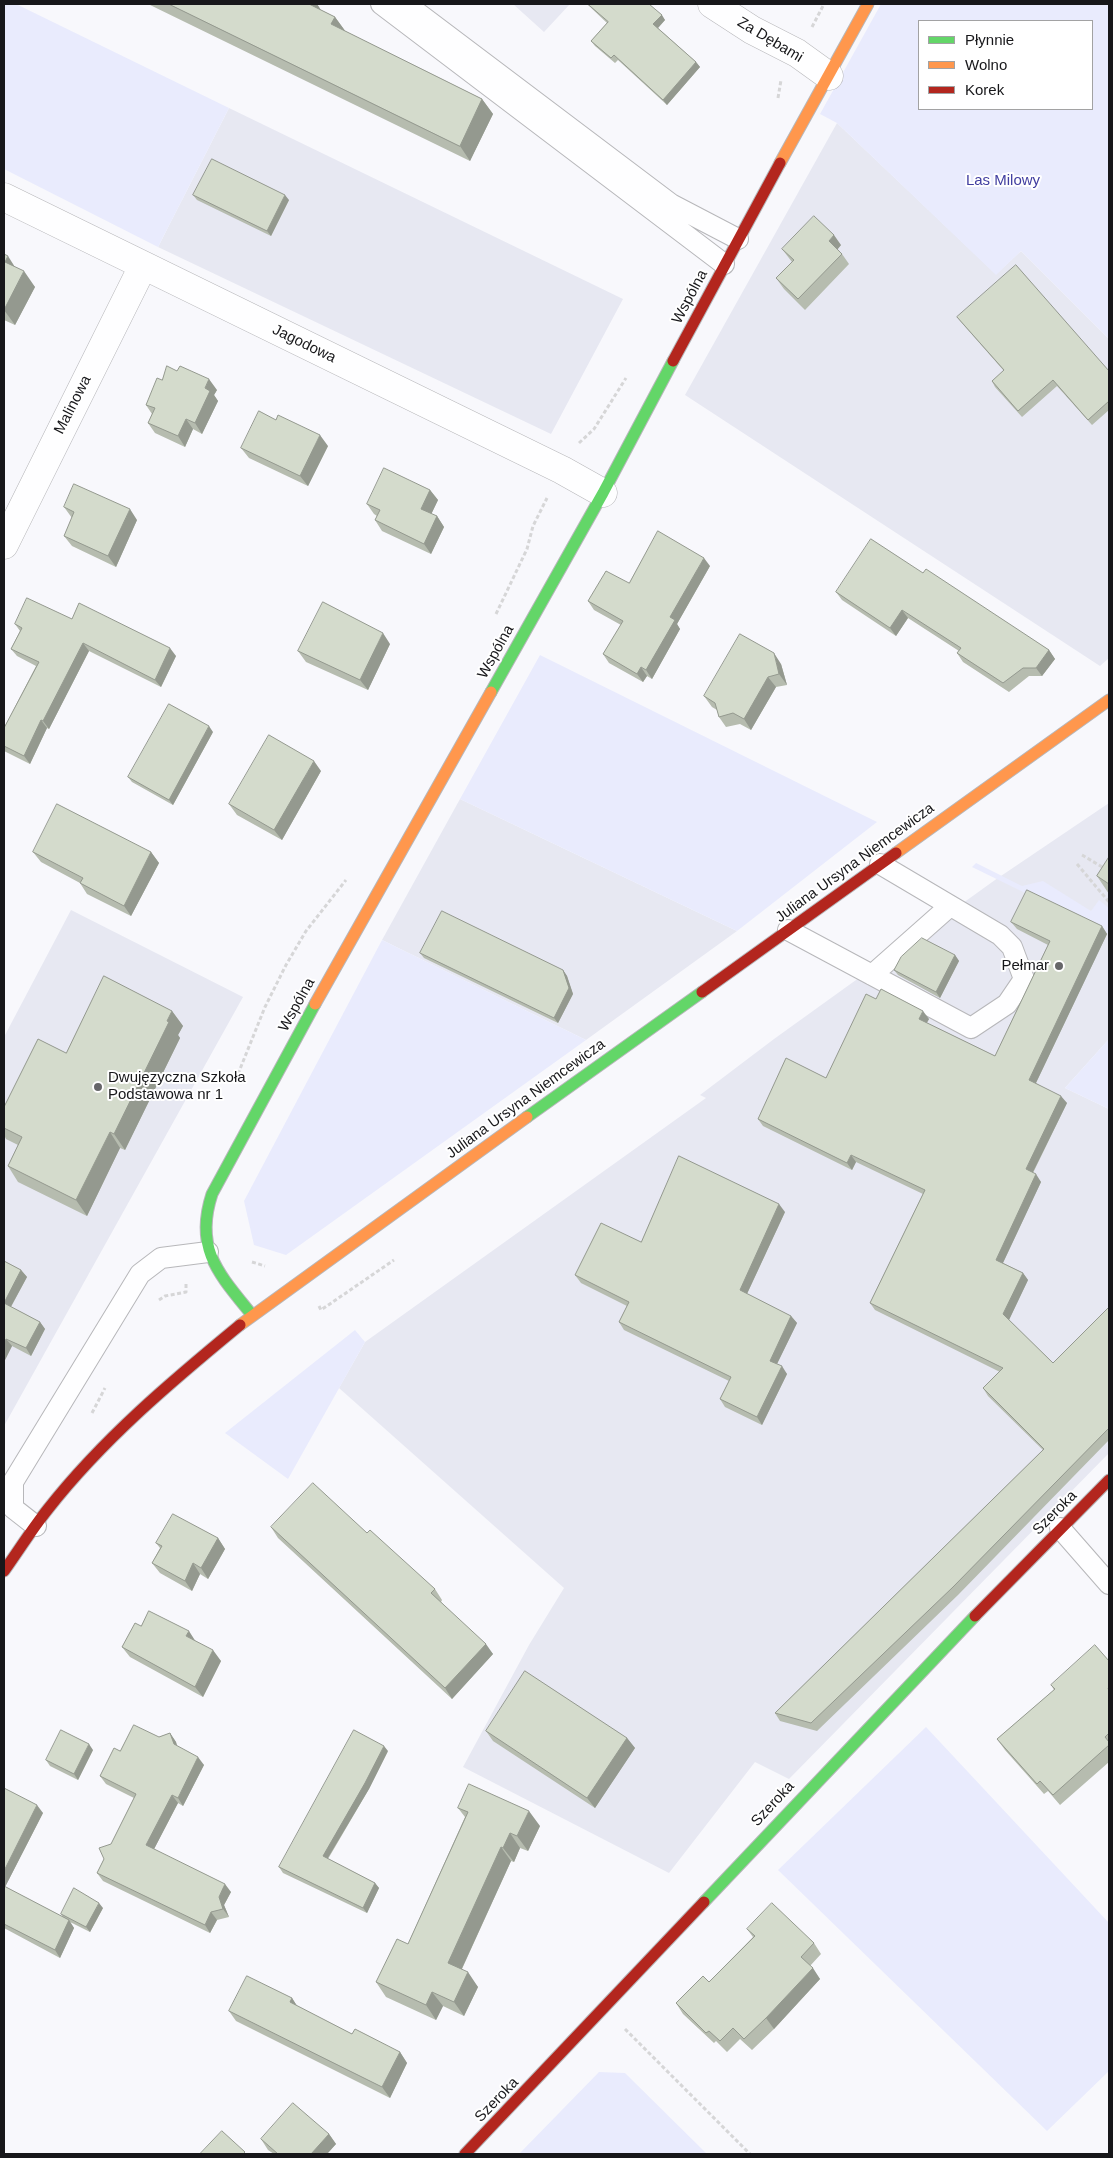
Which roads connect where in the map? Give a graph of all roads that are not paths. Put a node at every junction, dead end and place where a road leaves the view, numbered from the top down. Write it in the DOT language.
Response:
graph roads {
  1 [pos="380,4"];
  2 [pos="406,4"];
  3 [pos="712,4"];
  4 [pos="868,4"];
  5 [pos="828,76"];
  6 [pos="4,197"];
  7 [pos="738,240"];
  8 [pos="724,264"];
  9 [pos="143,266"];
  10 [pos="603,493"];
  11 [pos="4,545"];
  12 [pos="1109,700"];
  13 [pos="880,864"];
  14 [pos="950,906"];
  15 [pos="788,930"];
  16 [pos="872,975"];
  17 [pos="208,1252"];
  18 [pos="252,1315"];
  19 [pos="1109,1480"];
  20 [pos="36,1526"];
  21 [pos="1060,1528"];
  22 [pos="4,1571"];
  23 [pos="1109,1584"];
  24 [pos="465,2154"];
  1 -- 8 [label="lane"];
  2 -- 7 [label="lane"];
  3 -- 5 [label="street, Za Dębami"];
  4 -- 5 [label="street, Wspólna"];
  5 -- 7 [label="street, Wspólna"];
  6 -- 9 [label="street, Jagodowa"];
  7 -- 8 [label="street, Wspólna"];
  8 -- 10 [label="street, Wspólna"];
  9 -- 10 [label="street, Jagodowa"];
  9 -- 11 [label="street, Malinowa"];
  10 -- 17 [label="street, Wspólna"];
  12 -- 13 [label="street, Juliana Ursyna Niemcewicza"];
  13 -- 14 [label="lane"];
  13 -- 15 [label="street, Juliana Ursyna Niemcewicza"];
  14 -- 16 [label="lane"];
  14 -- 16 [label="lane"];
  15 -- 16 [label="lane"];
  15 -- 18 [label="street, Juliana Ursyna Niemcewicza"];
  17 -- 18 [label="street, Wspólna"];
  17 -- 20 [label="lane"];
  18 -- 20 [label="street, Juliana Ursyna Niemcewicza"];
  19 -- 21 [label="street, Szeroka"];
  20 -- 22 [label="street, Juliana Ursyna Niemcewicza"];
  21 -- 23 [label="lane"];
  21 -- 24 [label="street, Szeroka"];
}
